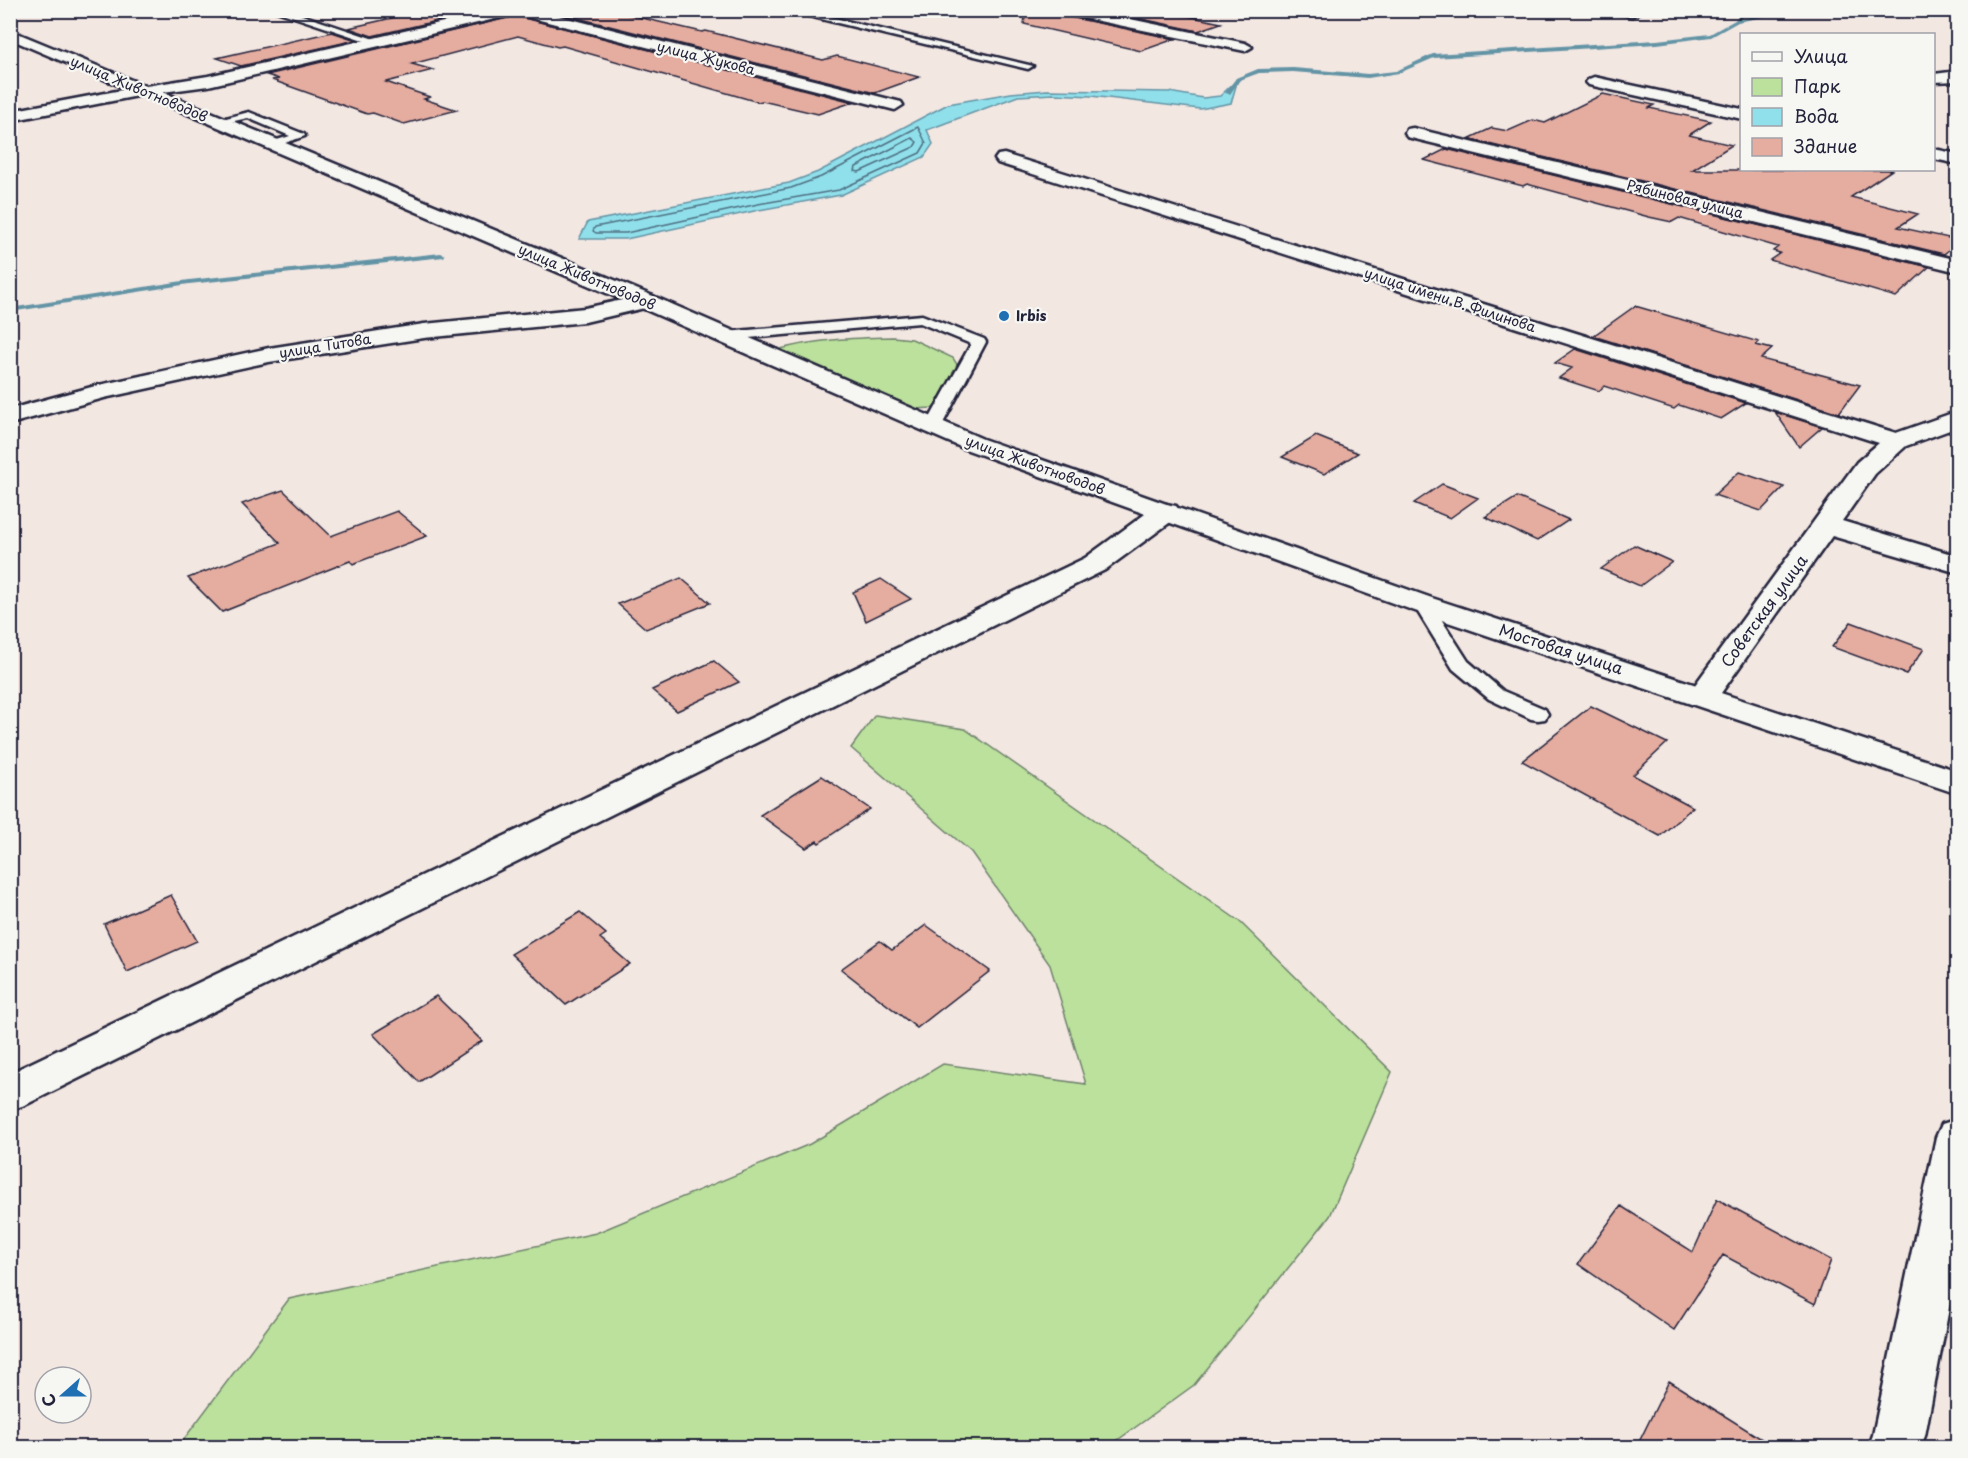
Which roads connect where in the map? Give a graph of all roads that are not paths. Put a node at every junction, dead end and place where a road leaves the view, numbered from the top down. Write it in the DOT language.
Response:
graph roads {
  1 [pos="277,10"];
  2 [pos="517,10"];
  3 [pos="788,10"];
  4 [pos="1065,10"];
  5 [pos="10,34"];
  6 [pos="378,42"];
  7 [pos="1245,47"];
  8 [pos="1028,66"];
  9 [pos="1958,76"];
  10 [pos="1935,78"];
  11 [pos="1594,82"];
  12 [pos="141,91"];
  13 [pos="895,105"];
  14 [pos="1740,114"];
  15 [pos="10,116"];
  16 [pos="216,122"];
  17 [pos="1413,133"];
  18 [pos="271,145"];
  19 [pos="1935,154"];
  20 [pos="1004,159"];
  21 [pos="1958,159"];
  22 [pos="1958,266"];
  23 [pos="645,301"];
  24 [pos="726,336"];
  25 [pos="10,417"];
  26 [pos="1958,418"];
  27 [pos="933,426"];
  28 [pos="1897,441"];
  29 [pos="1166,512"];
  30 [pos="1826,525"];
  31 [pos="1958,565"];
  32 [pos="1422,604"];
  33 [pos="1703,696"];
  34 [pos="1538,714"];
  35 [pos="1958,783"];
  36 [pos="10,1094"];
  37 [pos="1958,1137"];
  38 [pos="1894,1448"];
  1 -- 6 [label="lane"];
  2 -- 6 [label="street"];
  2 -- 13 [label="street, улица Жукова"];
  3 -- 8 [label="lane"];
  4 -- 7 [label="street"];
  5 -- 12 [label="street, улица Животноводов"];
  6 -- 12 [label="street"];
  9 -- 10 [label="street"];
  11 -- 14 [label="street"];
  12 -- 15 [label="street"];
  12 -- 16 [label="street, улица Животноводов"];
  16 -- 18 [label="street, улица Животноводов"];
  16 -- 18 [label="lane"];
  17 -- 22 [label="street, Рябиновая улица"];
  18 -- 23 [label="street, улица Животноводов"];
  19 -- 21 [label="street"];
  20 -- 28 [label="street, улица имени В. Филинова"];
  23 -- 24 [label="street, улица Животноводов"];
  23 -- 25 [label="street, улица Титова"];
  24 -- 27 [label="street, улица Животноводов"];
  24 -- 27 [label="lane"];
  26 -- 28 [label="street, Советская улица"];
  27 -- 29 [label="street, улица Животноводов"];
  28 -- 30 [label="street, Советская улица"];
  29 -- 32 [label="street, Мостовая улица"];
  29 -- 36 [label="street"];
  30 -- 31 [label="street"];
  30 -- 33 [label="street, Советская улица"];
  32 -- 33 [label="street, Мостовая улица"];
  32 -- 34 [label="lane"];
  33 -- 35 [label="street, Мостовая улица"];
  37 -- 38 [label="street"];
}
